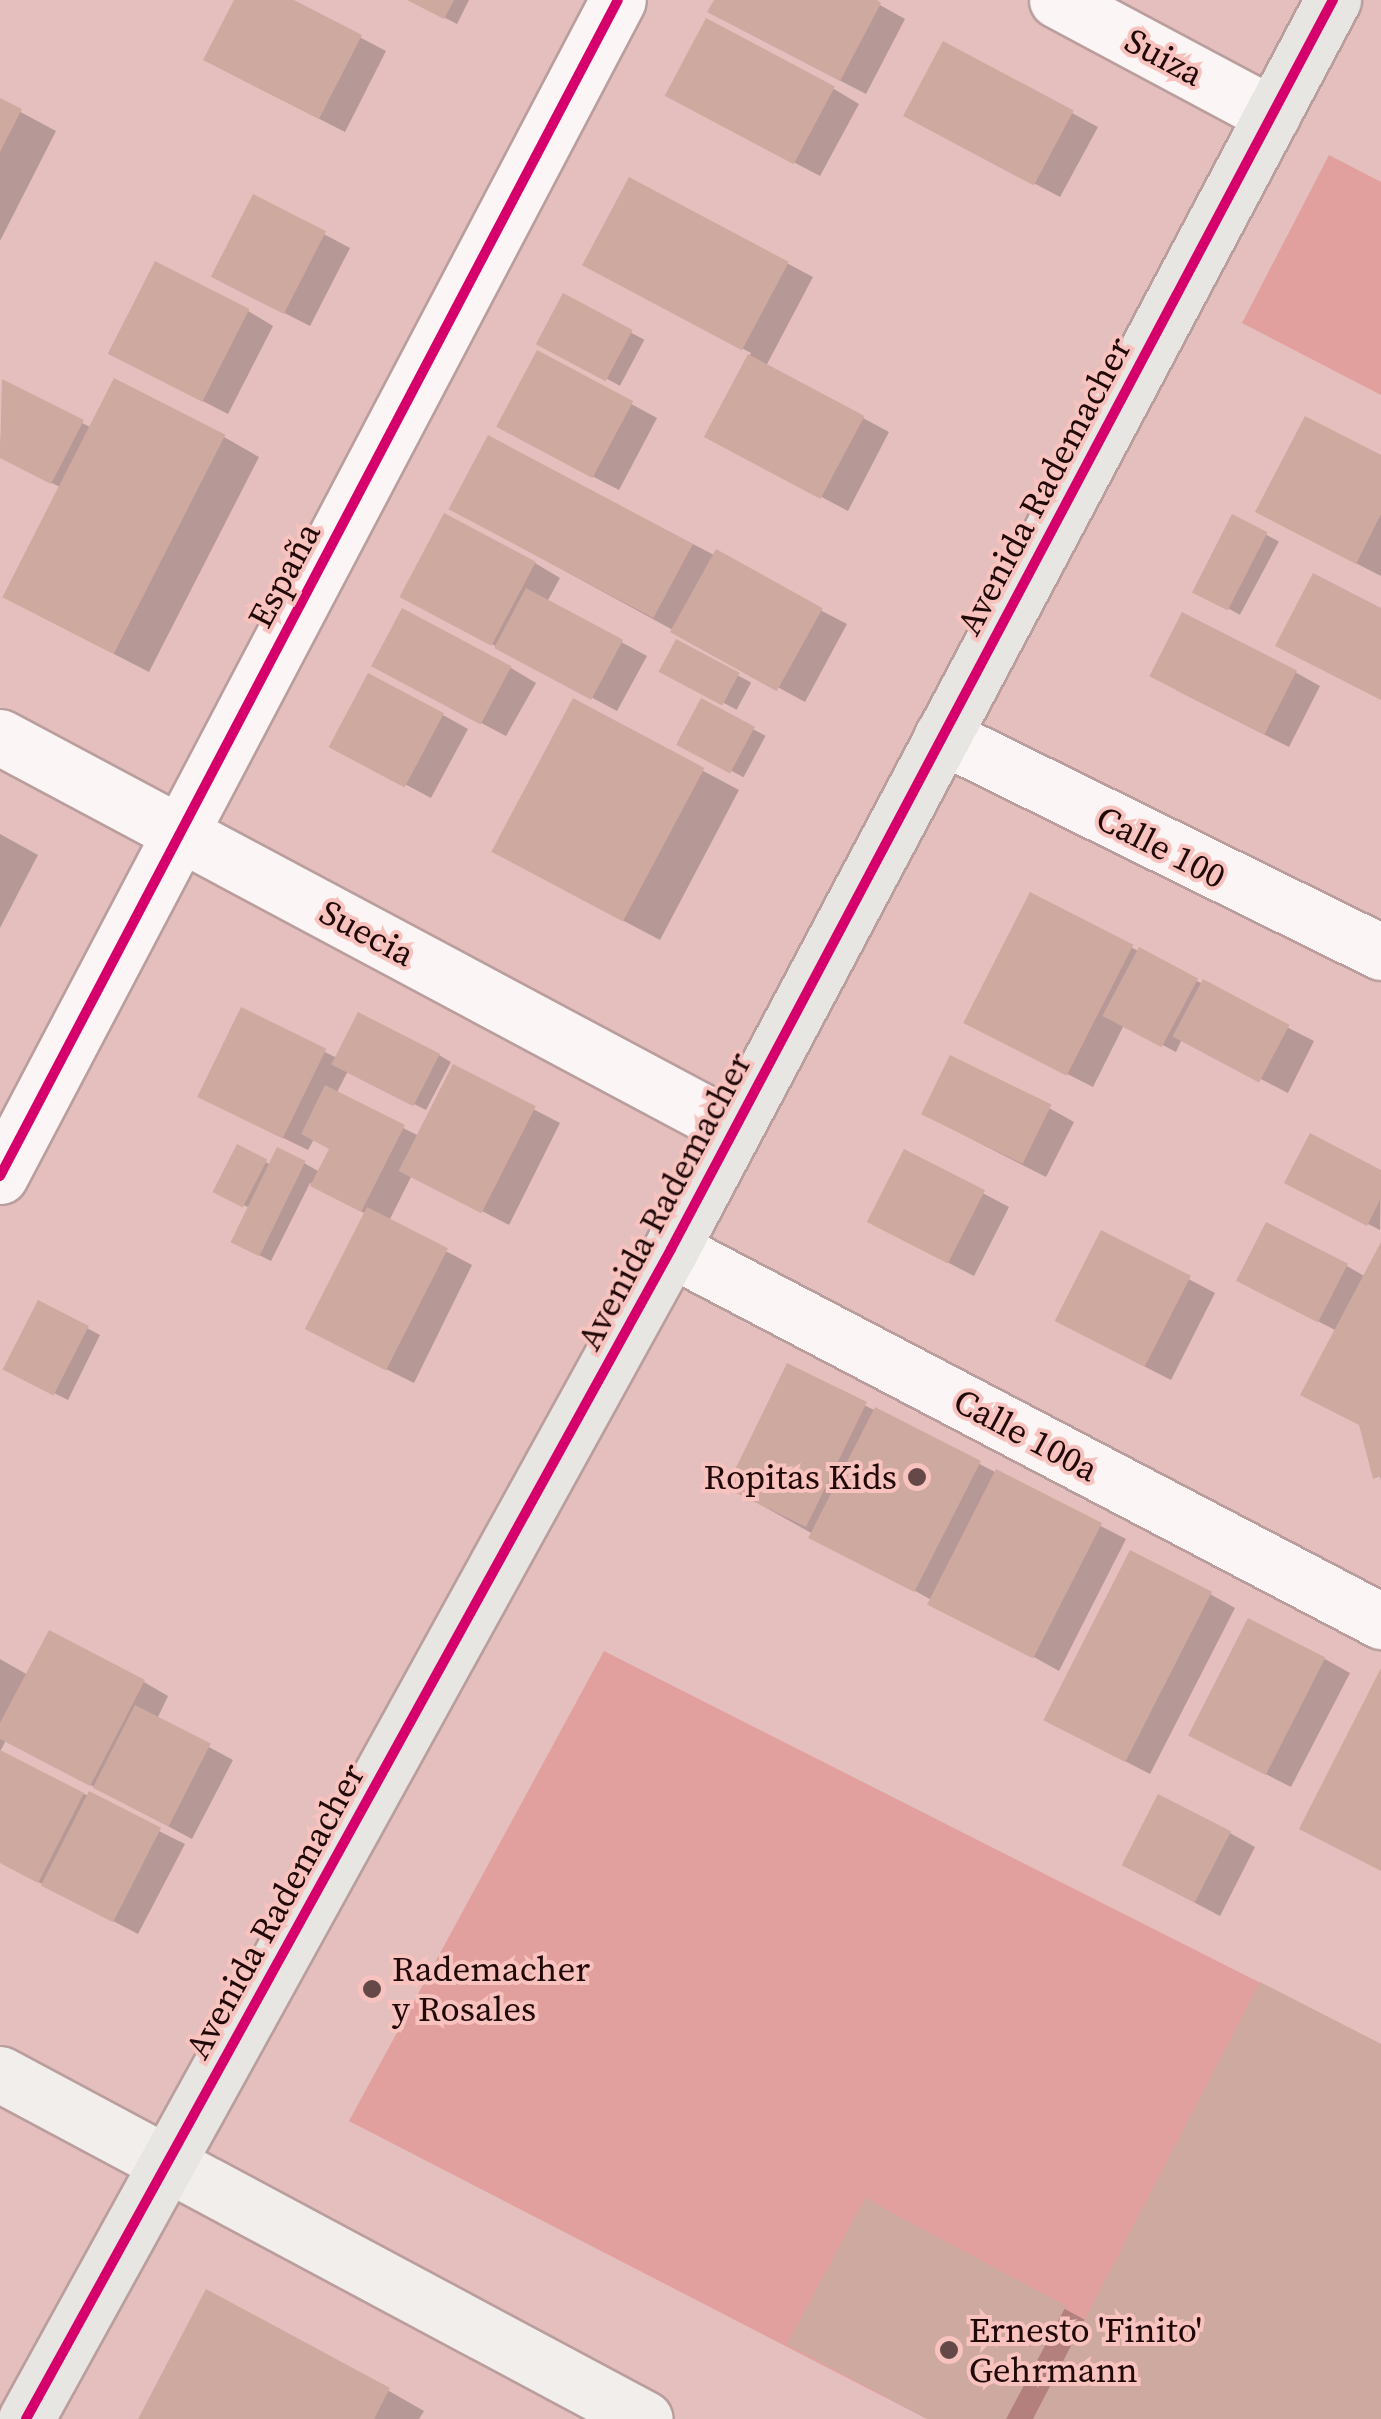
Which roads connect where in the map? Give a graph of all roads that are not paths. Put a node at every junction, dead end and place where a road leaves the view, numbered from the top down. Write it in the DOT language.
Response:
graph roads {
  1 [pos="618,0"];
  2 [pos="1056,0"];
  3 [pos="1333,0"];
  4 [pos="1272,115"];
  5 [pos="942,736"];
  6 [pos="0,737"];
  7 [pos="180,834"];
  8 [pos="1381,952"];
  9 [pos="734,1129"];
  10 [pos="0,1176"];
  11 [pos="671,1249"];
  12 [pos="1381,1621"];
  13 [pos="0,2074"];
  14 [pos="168,2163"];
  15 [pos="26,2419"];
  16 [pos="645,2419"];
  1 -- 7 [label="street, España"];
  2 -- 4 [label="street, Suiza"];
  3 -- 4 [label="main road, Avenida Rademacher"];
  4 -- 5 [label="main road, Avenida Rademacher"];
  5 -- 8 [label="street, Calle 100"];
  5 -- 9 [label="main road, Avenida Rademacher"];
  6 -- 7 [label="street, Suecia"];
  7 -- 9 [label="street, Suecia"];
  7 -- 10 [label="street, España"];
  9 -- 11 [label="main road, Avenida Rademacher"];
  11 -- 12 [label="street, Calle 100a"];
  11 -- 14 [label="main road, Avenida Rademacher"];
  13 -- 14 [label="main road"];
  14 -- 15 [label="main road, Avenida Rademacher"];
  14 -- 16 [label="main road"];
}
